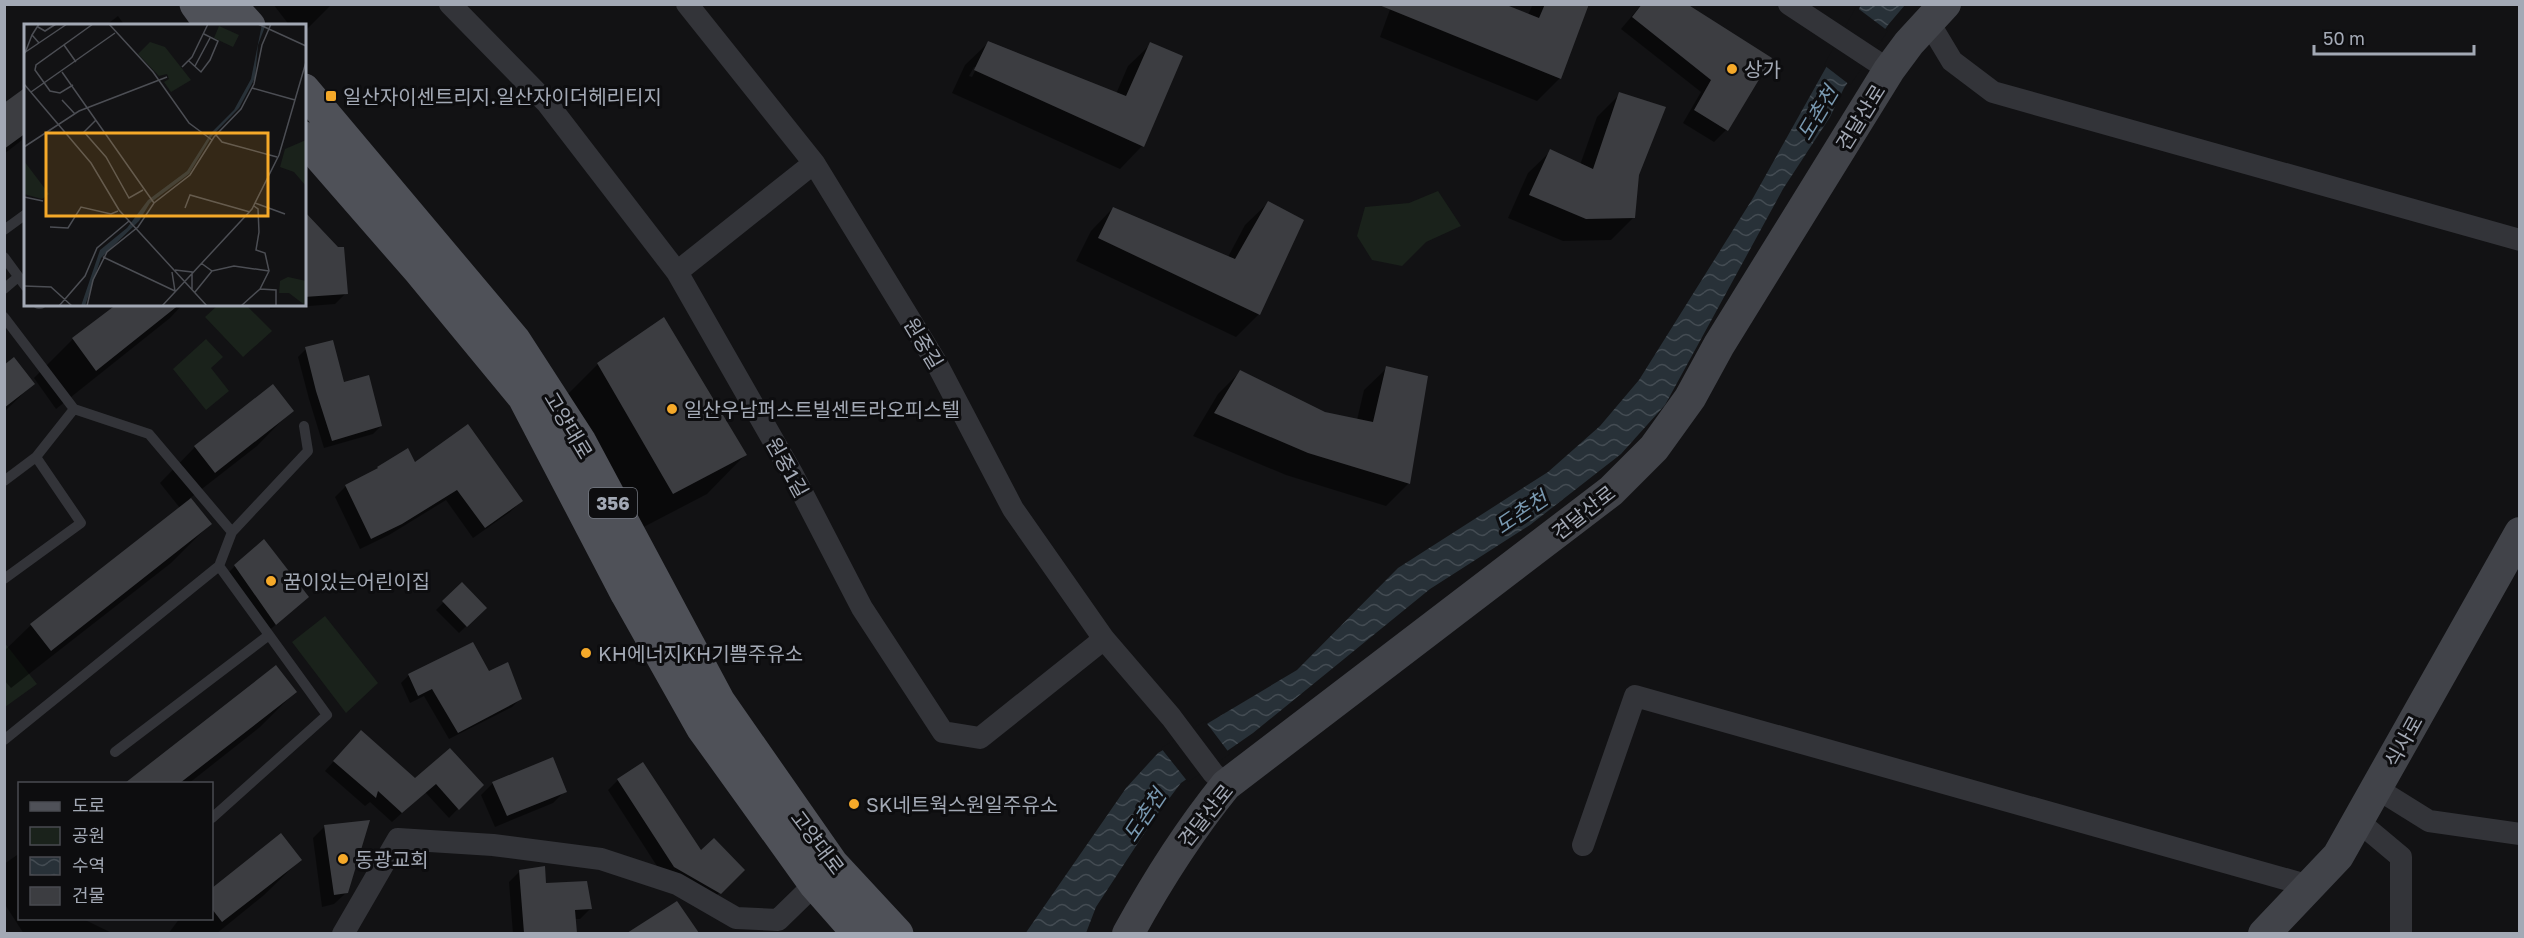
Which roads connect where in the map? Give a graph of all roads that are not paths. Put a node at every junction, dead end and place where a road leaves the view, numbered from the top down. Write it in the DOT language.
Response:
graph roads {
  1 [pos="196,4"];
  2 [pos="229,4"];
  3 [pos="450,4"];
  4 [pos="687,4"];
  5 [pos="1788,4"];
  6 [pos="1936,13"];
  7 [pos="211,24"];
  8 [pos="247,24"];
  9 [pos="1882,66"];
  10 [pos="306,92"];
  11 [pos="306,140"];
  12 [pos="814,163"];
  13 [pos="24,215"];
  14 [pos="4,230"];
  15 [pos="2520,240"];
  16 [pos="4,257"];
  17 [pos="677,272"];
  18 [pos="18,277"];
  19 [pos="24,284"];
  20 [pos="4,289"];
  21 [pos="4,317"];
  22 [pos="74,409"];
  23 [pos="304,426"];
  24 [pos="36,457"];
  25 [pos="4,481"];
  26 [pos="232,532"];
  27 [pos="2520,533"];
  28 [pos="219,566"];
  29 [pos="4,579"];
  30 [pos="269,635"];
  31 [pos="1104,639"];
  32 [pos="4,740"];
  33 [pos="115,752"];
  34 [pos="1220,779"];
  35 [pos="2376,788"];
  36 [pos="213,817"];
  37 [pos="2358,820"];
  38 [pos="2520,834"];
  39 [pos="1583,845"];
  40 [pos="814,884"];
  41 [pos="2310,886"];
  42 [pos="343,933"];
  43 [pos="859,933"];
  44 [pos="897,933"];
  45 [pos="1128,933"];
  46 [pos="2264,933"];
  47 [pos="2401,933"];
  1 -- 7 [label="main road"];
  2 -- 8 [label="main road"];
  3 -- 17 [label="street, 원중1길"];
  4 -- 12 [label="street, 원중길"];
  5 -- 9 [label="street"];
  6 -- 9 [label="street, 견달산로"];
  6 -- 15 [label="street"];
  9 -- 34 [label="street, 견달산로"];
  10 -- 44 [label="main road, 고양대로 / 356"];
  11 -- 40 [label="main road, 고양대로"];
  12 -- 17 [label="street"];
  12 -- 31 [label="street, 원중길"];
  13 -- 14 [label="lane"];
  16 -- 18 [label="lane"];
  17 -- 31 [label="street, 원중1길"];
  18 -- 19 [label="lane"];
  18 -- 20 [label="lane"];
  21 -- 22 [label="lane"];
  22 -- 24 [label="lane"];
  22 -- 26 [label="lane"];
  23 -- 26 [label="lane"];
  24 -- 25 [label="lane"];
  24 -- 29 [label="lane"];
  26 -- 28 [label="lane"];
  27 -- 35 [label="street, 식사로"];
  28 -- 30 [label="lane"];
  28 -- 32 [label="lane"];
  30 -- 33 [label="lane"];
  30 -- 36 [label="lane"];
  31 -- 34 [label="street, 원중길"];
  34 -- 45 [label="street, 견달산로"];
  35 -- 37 [label="street, 식사로"];
  35 -- 38 [label="street"];
  37 -- 41 [label="street, 식사로"];
  37 -- 47 [label="street"];
  39 -- 41 [label="street"];
  40 -- 42 [label="street, 고양대로"];
  40 -- 43 [label="main road, 고양대로"];
  41 -- 46 [label="street, 식사로"];
}
